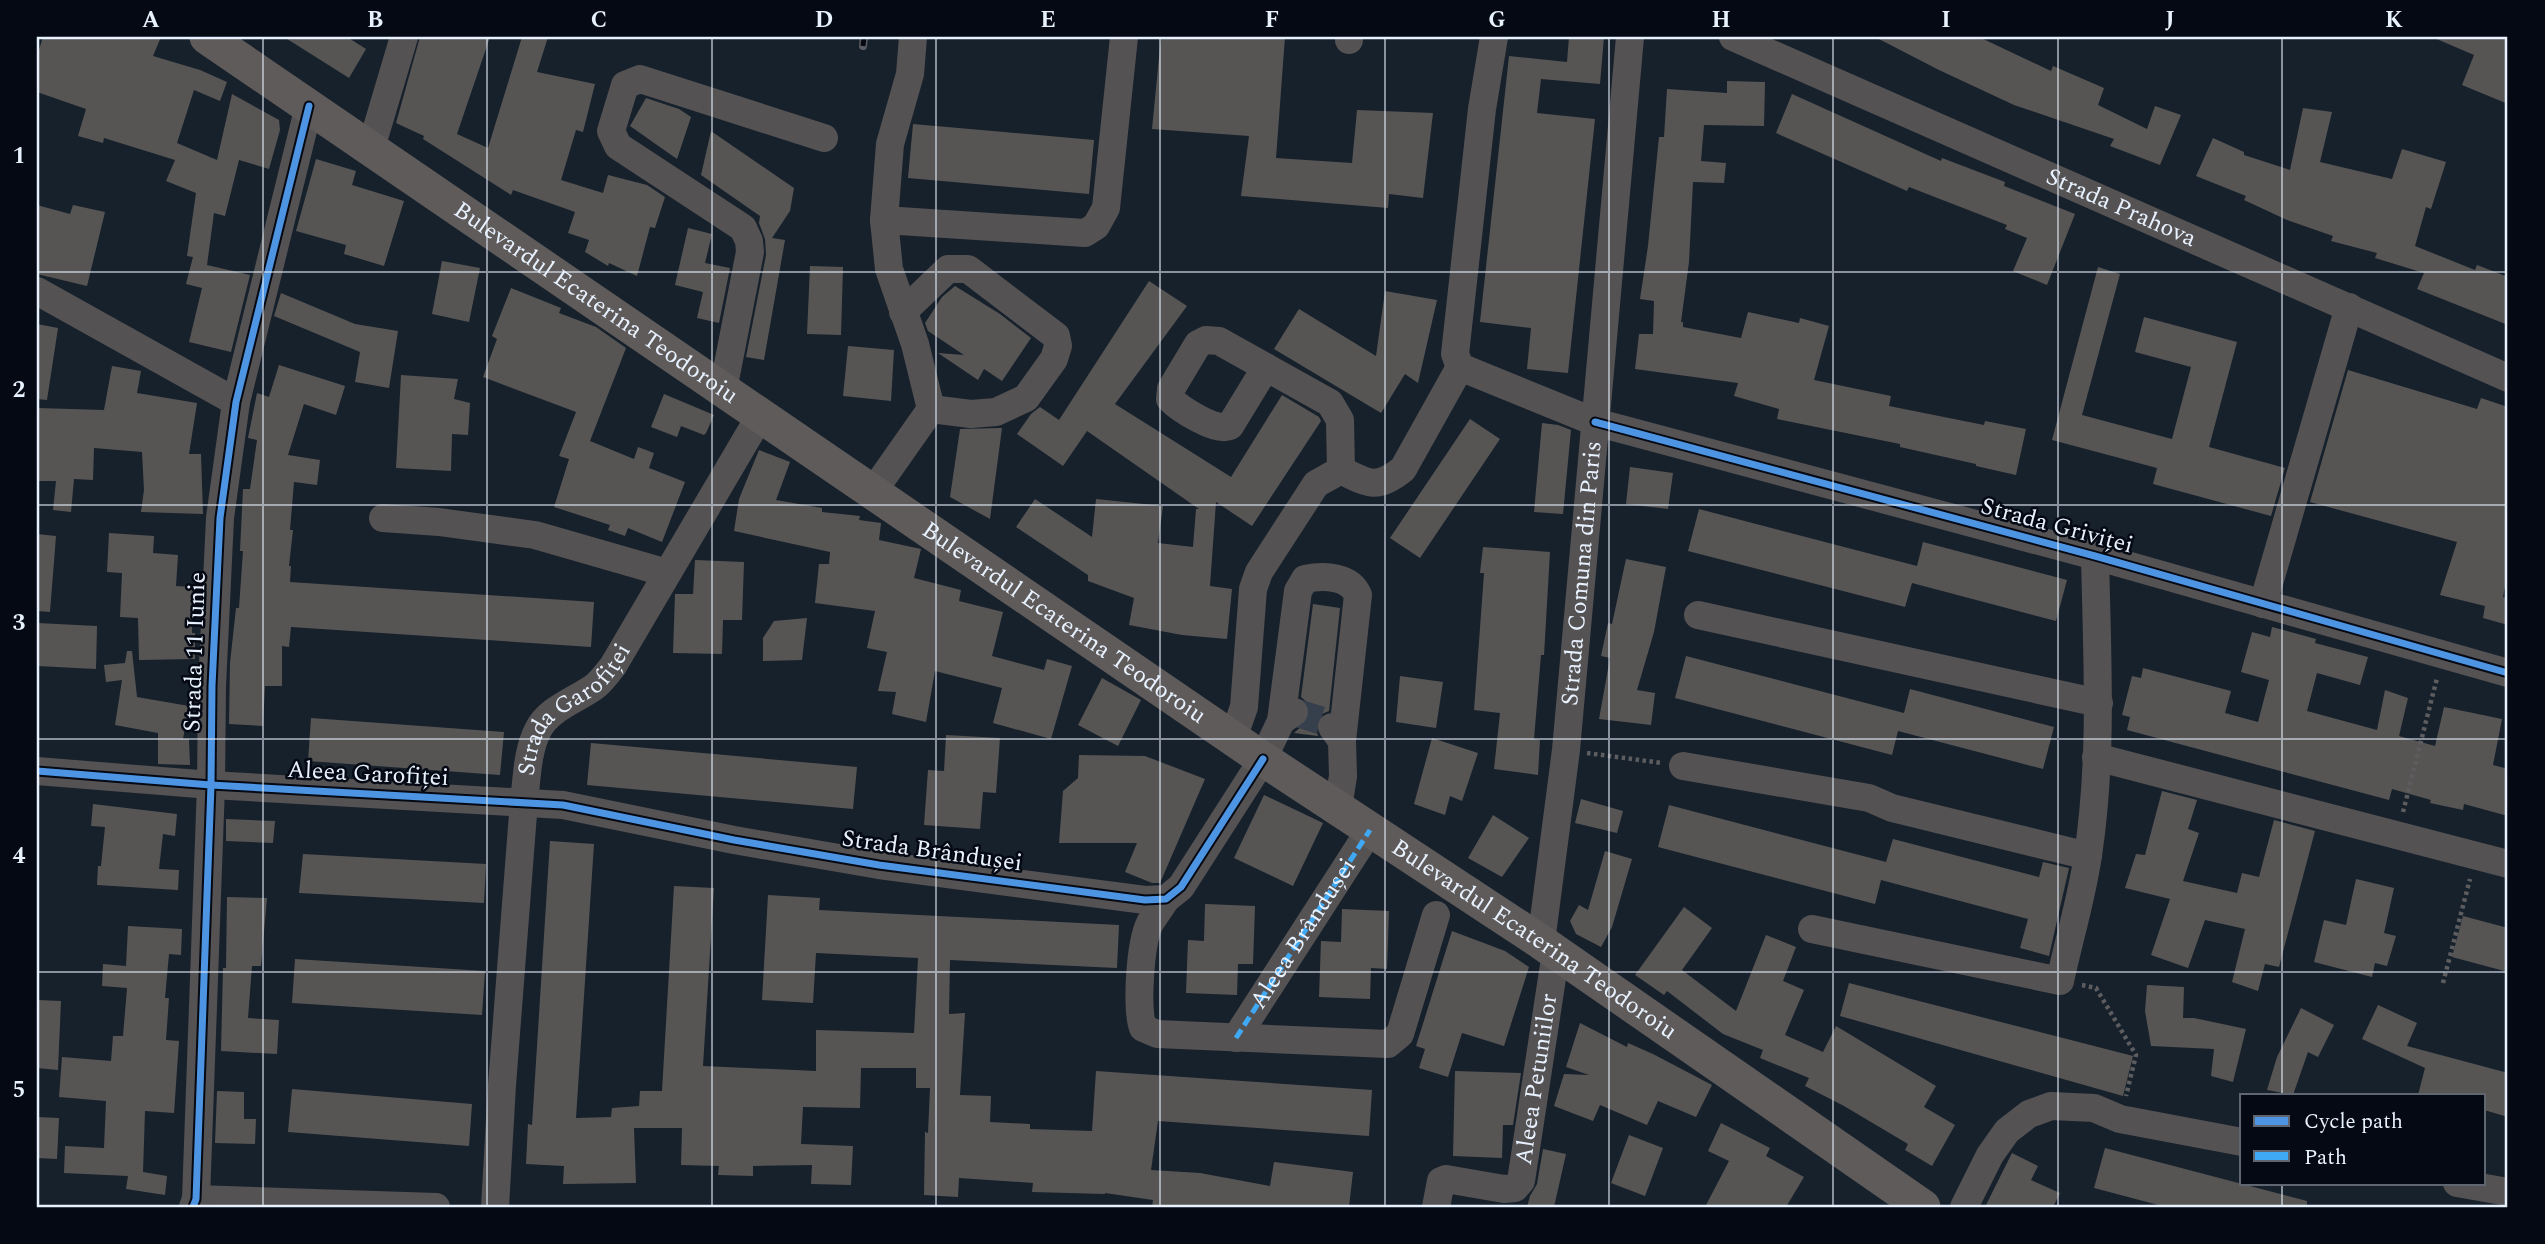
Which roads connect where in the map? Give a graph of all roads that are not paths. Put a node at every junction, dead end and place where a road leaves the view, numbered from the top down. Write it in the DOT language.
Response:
graph roads {
  1 [pos="404,37"];
  2 [pos="913,37"];
  3 [pos="1124,37"];
  4 [pos="1494,37"];
  5 [pos="1630,37"];
  6 [pos="1733,37"];
  7 [pos="221,41"];
  8 [pos="309,106"];
  9 [pos="824,138"];
  10 [pos="370,148"];
  11 [pos="884,220"];
  12 [pos="37,291"];
  13 [pos="2349,307"];
  14 [pos="904,312"];
  15 [pos="1266,367"];
  16 [pos="1460,367"];
  17 [pos="2508,378"];
  18 [pos="723,390"];
  19 [pos="236,402"];
  20 [pos="931,408"];
  21 [pos="760,416"];
  22 [pos="1595,422"];
  23 [pos="1341,470"];
  24 [pos="872,493"];
  25 [pos="383,518"];
  26 [pos="2095,556"];
  27 [pos="667,573"];
  28 [pos="2263,604"];
  29 [pos="1698,615"];
  30 [pos="2508,673"];
  31 [pos="2099,703"];
  32 [pos="1233,738"];
  33 [pos="2096,757"];
  34 [pos="1263,759"];
  35 [pos="1683,766"];
  36 [pos="37,771"];
  37 [pos="211,785"];
  38 [pos="524,801"];
  39 [pos="1338,808"];
  40 [pos="1370,830"];
  41 [pos="2088,856"];
  42 [pos="2508,864"];
  43 [pos="1166,899"];
  44 [pos="1436,915"];
  45 [pos="1812,929"];
  46 [pos="1548,947"];
  47 [pos="1236,1038"];
  48 [pos="2240,1142"];
  49 [pos="2463,1184"];
  50 [pos="2508,1192"];
  51 [pos="195,1203"];
  52 [pos="436,1207"];
  53 [pos="495,1207"];
  54 [pos="1436,1207"];
  55 [pos="1923,1207"];
  56 [pos="1964,1207"];
  1 -- 10 [label="street"];
  2 -- 11 [label="street"];
  3 -- 11 [label="street"];
  4 -- 16 [label="street"];
  5 -- 22 [label="street, Strada Comuna din Paris"];
  6 -- 13 [label="street, Strada Prahova"];
  7 -- 8 [label="main road, Bulevardul Ecaterina Teodoroiu"];
  8 -- 10 [label="main road, Bulevardul Ecaterina Teodoroiu"];
  8 -- 19 [label="street, Strada 11 Iunie"];
  9 -- 18 [label="street"];
  10 -- 18 [label="main road, Bulevardul Ecaterina Teodoroiu"];
  11 -- 14 [label="street"];
  12 -- 19 [label="street"];
  13 -- 17 [label="street, Strada Prahova"];
  13 -- 28 [label="street"];
  14 -- 20 [label="street"];
  14 -- 20 [label="street"];
  15 -- 23 [label="street"];
  16 -- 22 [label="street, Strada Griviței"];
  16 -- 23 [label="street"];
  18 -- 21 [label="main road, Bulevardul Ecaterina Teodoroiu"];
  19 -- 37 [label="street, Strada 11 Iunie"];
  20 -- 24 [label="street"];
  21 -- 24 [label="main road, Bulevardul Ecaterina Teodoroiu"];
  21 -- 27 [label="street, Strada Garofiței"];
  22 -- 26 [label="street, Strada Griviței"];
  22 -- 46 [label="street, Strada Comuna din Paris"];
  23 -- 32 [label="street"];
  24 -- 32 [label="main road, Bulevardul Ecaterina Teodoroiu"];
  25 -- 27 [label="street"];
  26 -- 28 [label="street, Strada Griviței"];
  26 -- 31 [label="street"];
  27 -- 38 [label="street, Strada Garofiței"];
  28 -- 30 [label="street, Strada Griviței"];
  29 -- 31 [label="street"];
  31 -- 33 [label="street"];
  32 -- 34 [label="main road, Bulevardul Ecaterina Teodoroiu"];
  33 -- 41 [label="street"];
  33 -- 42 [label="street"];
  34 -- 39 [label="main road, Bulevardul Ecaterina Teodoroiu"];
  34 -- 39 [label="street"];
  34 -- 43 [label="street"];
  35 -- 41 [label="street"];
  36 -- 37 [label="street, Aleea Garofiței"];
  37 -- 38 [label="street, Aleea Garofiței"];
  37 -- 51 [label="street, Strada 11 Iunie"];
  38 -- 43 [label="street, Strada Brândușei"];
  38 -- 53 [label="street, Strada Garofiței"];
  39 -- 40 [label="main road, Bulevardul Ecaterina Teodoroiu"];
  40 -- 46 [label="main road, Bulevardul Ecaterina Teodoroiu"];
  40 -- 47 [label="street, Aleea Brândușei"];
  41 -- 45 [label="street"];
  43 -- 47 [label="street, Aleea Brândușei"];
  44 -- 47 [label="street, Aleea Brândușei"];
  46 -- 54 [label="street, Aleea Petuniilor"];
  46 -- 55 [label="main road, Bulevardul Ecaterina Teodoroiu"];
  48 -- 56 [label="street"];
  49 -- 50 [label="street"];
  51 -- 52 [label="street, Strada 11 Iunie"];
}
